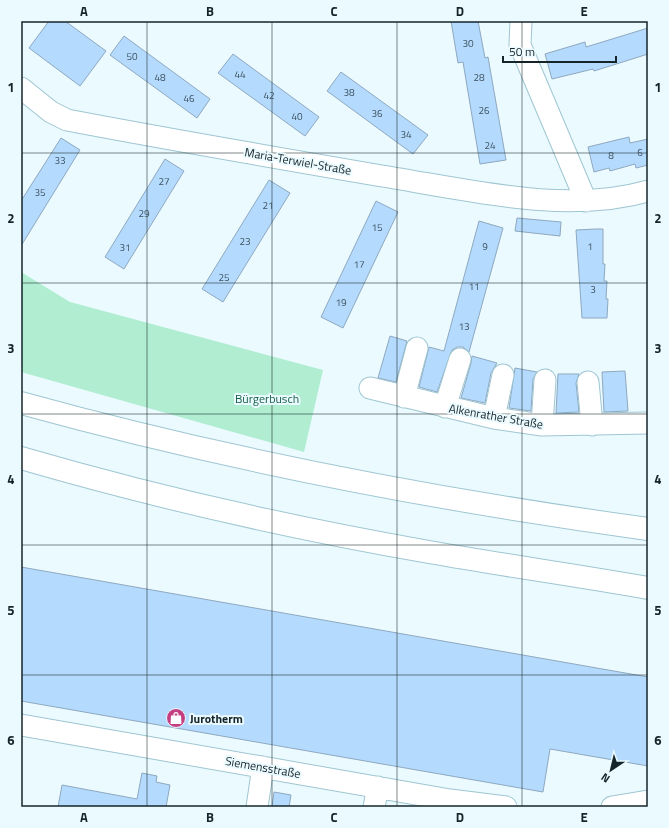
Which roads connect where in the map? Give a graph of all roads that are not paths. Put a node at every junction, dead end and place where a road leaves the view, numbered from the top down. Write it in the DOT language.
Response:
graph roads {
  1 [pos="521,21"];
  2 [pos="21,88"];
  3 [pos="648,192"];
  4 [pos="586,201"];
  5 [pos="417,348"];
  6 [pos="460,359"];
  7 [pos="503,375"];
  8 [pos="545,380"];
  9 [pos="588,382"];
  10 [pos="370,388"];
  11 [pos="404,397"];
  12 [pos="21,403"];
  13 [pos="446,407"];
  14 [pos="494,418"];
  15 [pos="648,423"];
  16 [pos="542,424"];
  17 [pos="592,425"];
  18 [pos="21,458"];
  19 [pos="648,529"];
  20 [pos="648,588"];
  21 [pos="21,725"];
  22 [pos="263,767"];
  23 [pos="378,787"];
  24 [pos="648,801"];
  25 [pos="257,807"];
  26 [pos="374,807"];
  27 [pos="506,807"];
  28 [pos="612,807"];
  1 -- 4 [label="street"];
  2 -- 4 [label="street, Maria-Terwiel-Straße"];
  3 -- 4 [label="street, Maria-Terwiel-Straße"];
  5 -- 11 [label="street"];
  6 -- 13 [label="street"];
  7 -- 14 [label="street"];
  8 -- 16 [label="street"];
  9 -- 17 [label="street"];
  10 -- 11 [label="street, Alkenrather Straße"];
  11 -- 13 [label="street, Alkenrather Straße"];
  12 -- 19 [label="highway"];
  13 -- 14 [label="street, Alkenrather Straße"];
  14 -- 16 [label="street, Alkenrather Straße"];
  15 -- 17 [label="street, Alkenrather Straße"];
  16 -- 17 [label="street, Alkenrather Straße"];
  18 -- 20 [label="highway"];
  21 -- 22 [label="street, Siemensstraße"];
  22 -- 23 [label="street, Siemensstraße"];
  22 -- 25 [label="street"];
  23 -- 26 [label="street"];
  23 -- 27 [label="street, Siemensstraße"];
  24 -- 28 [label="street"];
}
